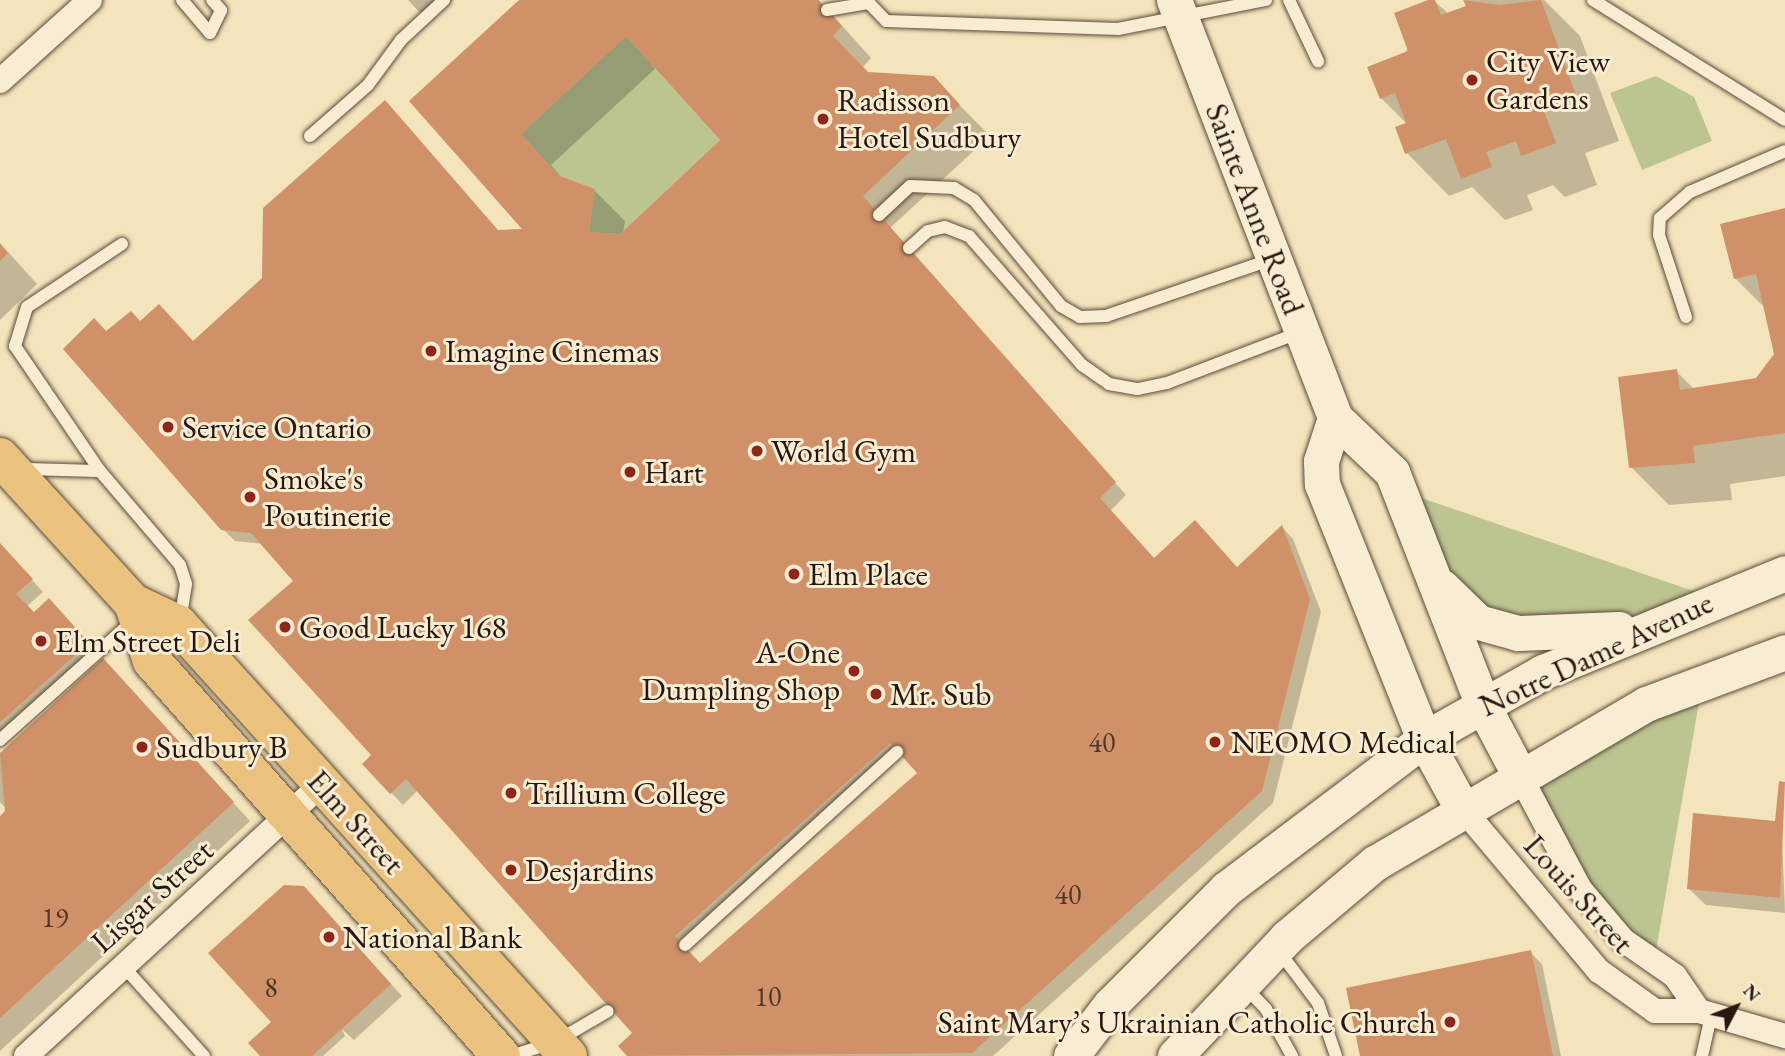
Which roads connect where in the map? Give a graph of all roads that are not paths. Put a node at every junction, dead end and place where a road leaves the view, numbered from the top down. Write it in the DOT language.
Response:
graph roads {
  1 [pos="90,0"];
  2 [pos="182,0"];
  3 [pos="212,0"];
  4 [pos="444,0"];
  5 [pos="1266,0"];
  6 [pos="1289,0"];
  7 [pos="1593,0"];
  8 [pos="867,2"];
  9 [pos="1177,8"];
  10 [pos="827,9"];
  11 [pos="1318,61"];
  12 [pos="0,81"];
  13 [pos="1785,120"];
  14 [pos="310,136"];
  15 [pos="1785,151"];
  16 [pos="879,215"];
  17 [pos="122,244"];
  18 [pos="909,248"];
  19 [pos="1274,259"];
  20 [pos="1686,317"];
  21 [pos="1302,331"];
  22 [pos="1335,418"];
  23 [pos="4,461"];
  24 [pos="100,471"];
  25 [pos="1785,573"];
  26 [pos="1437,583"];
  27 [pos="135,610"];
  28 [pos="178,624"];
  29 [pos="1645,628"];
  30 [pos="1785,652"];
  31 [pos="1483,706"];
  32 [pos="1424,739"];
  33 [pos="0,740"];
  34 [pos="897,752"];
  35 [pos="1520,776"];
  36 [pos="322,784"];
  37 [pos="1462,808"];
  38 [pos="286,818"];
  39 [pos="685,945"];
  40 [pos="1276,949"];
  41 [pos="124,967"];
  42 [pos="1242,984"];
  43 [pos="608,1011"];
  44 [pos="1705,1013"];
  45 [pos="1785,1037"];
  46 [pos="561,1049"];
  47 [pos="26,1056"];
  48 [pos="204,1056"];
  49 [pos="501,1056"];
  50 [pos="511,1056"];
  51 [pos="1071,1056"];
  52 [pos="1175,1056"];
  53 [pos="1292,1056"];
  54 [pos="1336,1056"];
  55 [pos="1702,1056"];
  1 -- 12 [label="street"];
  2 -- 3 [label="lane"];
  4 -- 14 [label="lane"];
  5 -- 9 [label="lane"];
  6 -- 11 [label="lane"];
  7 -- 13 [label="lane"];
  8 -- 9 [label="lane"];
  8 -- 10 [label="lane"];
  9 -- 19 [label="main road, Sainte Anne Road"];
  15 -- 20 [label="lane"];
  16 -- 19 [label="lane"];
  17 -- 24 [label="lane"];
  18 -- 21 [label="lane"];
  19 -- 21 [label="main road, Sainte Anne Road"];
  21 -- 22 [label="main road, Sainte Anne Road"];
  22 -- 26 [label="main road, Sainte Anne Road"];
  22 -- 32 [label="main road"];
  23 -- 24 [label="lane"];
  23 -- 27 [label="main road, Elm Street"];
  24 -- 28 [label="lane"];
  25 -- 29 [label="main road, Notre Dame Avenue"];
  26 -- 29 [label="main road"];
  26 -- 31 [label="main road, Sainte Anne Road"];
  27 -- 28 [label="main road, Elm Street"];
  27 -- 33 [label="lane"];
  27 -- 38 [label="main road, Elm Street"];
  28 -- 36 [label="main road, Elm Street"];
  29 -- 31 [label="main road, Notre Dame Avenue"];
  30 -- 35 [label="main road"];
  31 -- 32 [label="main road, Notre Dame Avenue"];
  31 -- 35 [label="main road, Sainte Anne Road"];
  32 -- 37 [label="main road"];
  32 -- 51 [label="main road, Notre Dame Avenue"];
  34 -- 39 [label="lane"];
  35 -- 37 [label="main road"];
  35 -- 44 [label="street, Louis Street"];
  36 -- 38 [label="street, Lisgar Street"];
  36 -- 46 [label="main road, Elm Street"];
  37 -- 40 [label="main road"];
  37 -- 44 [label="street, Louis Street"];
  38 -- 41 [label="street, Lisgar Street"];
  38 -- 49 [label="main road, Elm Street"];
  40 -- 42 [label="main road"];
  40 -- 54 [label="lane"];
  41 -- 47 [label="street, Lisgar Street"];
  41 -- 48 [label="lane"];
  42 -- 52 [label="main road"];
  42 -- 53 [label="lane"];
  43 -- 46 [label="lane"];
  44 -- 45 [label="street, Louis Street"];
  44 -- 55 [label="lane"];
  46 -- 50 [label="lane"];
}
